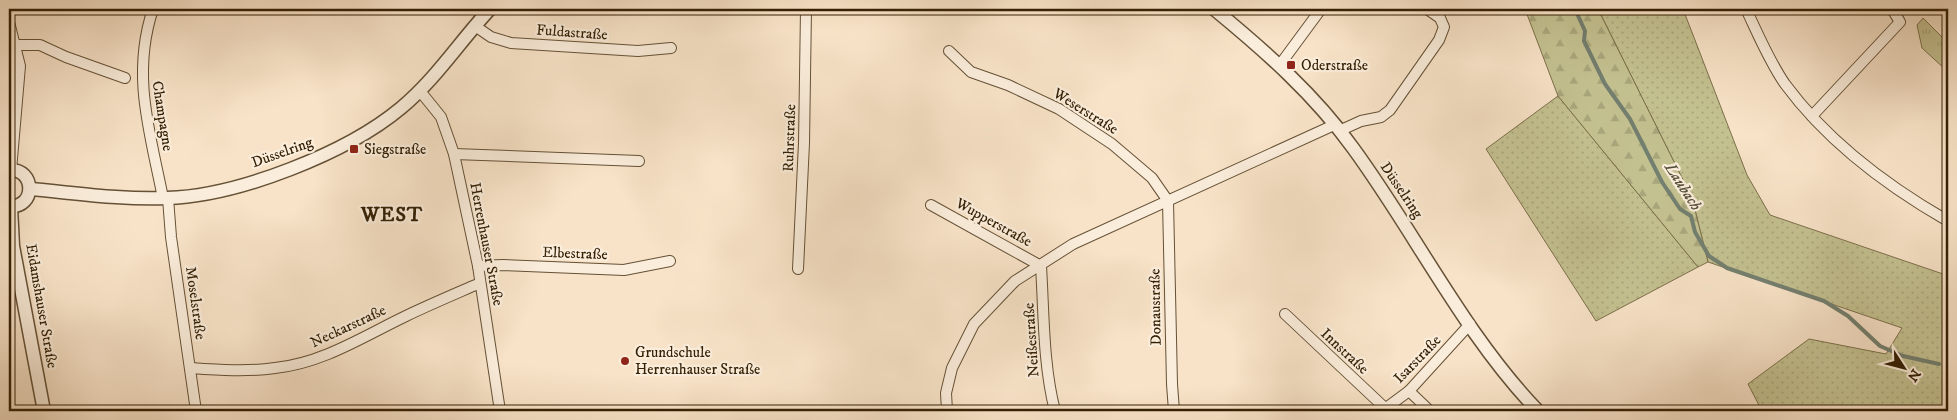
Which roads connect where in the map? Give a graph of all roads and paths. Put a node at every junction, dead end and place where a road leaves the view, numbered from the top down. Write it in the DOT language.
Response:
graph roads {
  1 [pos="153,9"];
  2 [pos="490,9"];
  3 [pos="806,9"];
  4 [pos="1214,9"];
  5 [pos="1321,9"];
  6 [pos="1427,9"];
  7 [pos="1746,9"];
  8 [pos="1892,9"];
  9 [pos="9,22"];
  10 [pos="475,26"];
  11 [pos="16,45"];
  12 [pos="672,48"];
  13 [pos="949,51"];
  14 [pos="1280,66"];
  15 [pos="124,78"];
  16 [pos="420,91"];
  17 [pos="1812,116"];
  18 [pos="1336,128"];
  19 [pos="454,154"];
  20 [pos="639,161"];
  21 [pos="10,170"];
  22 [pos="30,189"];
  23 [pos="165,198"];
  24 [pos="1168,201"];
  25 [pos="931,205"];
  26 [pos="10,206"];
  27 [pos="1948,221"];
  28 [pos="670,261"];
  29 [pos="478,266"];
  30 [pos="1041,266"];
  31 [pos="798,269"];
  32 [pos="480,283"];
  33 [pos="1284,314"];
  34 [pos="1470,324"];
  35 [pos="191,368"];
  36 [pos="1409,391"];
  37 [pos="1383,410"];
  38 [pos="44,411"];
  39 [pos="196,411"];
  40 [pos="500,411"];
  41 [pos="947,411"];
  42 [pos="1055,411"];
  43 [pos="1174,411"];
  44 [pos="1430,411"];
  45 [pos="1538,411"];
  1 -- 23 [label="street, Champagne"];
  2 -- 10 [label="street, Düsselring"];
  3 -- 31 [label="street, Ruhrstraße"];
  4 -- 14 [label="street, Düsselring"];
  5 -- 14 [label="street"];
  6 -- 18 [label="street"];
  7 -- 17 [label="street"];
  8 -- 17 [label="street"];
  9 -- 11 [label="street"];
  10 -- 12 [label="street, Fuldastraße"];
  10 -- 16 [label="street, Düsselring"];
  11 -- 15 [label="street"];
  11 -- 21 [label="street"];
  13 -- 24 [label="street, Weserstraße"];
  14 -- 18 [label="street, Düsselring"];
  16 -- 19 [label="street, Herrenhauser Straße"];
  16 -- 23 [label="street, Düsselring"];
  17 -- 27 [label="street"];
  18 -- 24 [label="street"];
  18 -- 34 [label="street, Düsselring"];
  19 -- 20 [label="street"];
  19 -- 29 [label="street, Herrenhauser Straße"];
  21 -- 22 [label="street"];
  22 -- 23 [label="street, Düsselring"];
  22 -- 26 [label="street"];
  23 -- 35 [label="street, Moselstraße"];
  24 -- 30 [label="street"];
  24 -- 43 [label="street, Donaustraße"];
  25 -- 30 [label="street, Wupperstraße"];
  26 -- 38 [label="street, Eidamshauser Straße"];
  28 -- 29 [label="street, Elbestraße"];
  29 -- 32 [label="street, Herrenhauser Straße"];
  30 -- 41 [label="street"];
  30 -- 42 [label="street, Neißestraße"];
  32 -- 35 [label="street, Neckarstraße"];
  32 -- 40 [label="street, Herrenhauser Straße"];
  33 -- 37 [label="street, Innstraße"];
  34 -- 36 [label="street, Isarstraße"];
  34 -- 45 [label="street, Düsselring"];
  35 -- 39 [label="street, Moselstraße"];
  36 -- 37 [label="street, Isarstraße"];
  36 -- 44 [label="street"];
}
